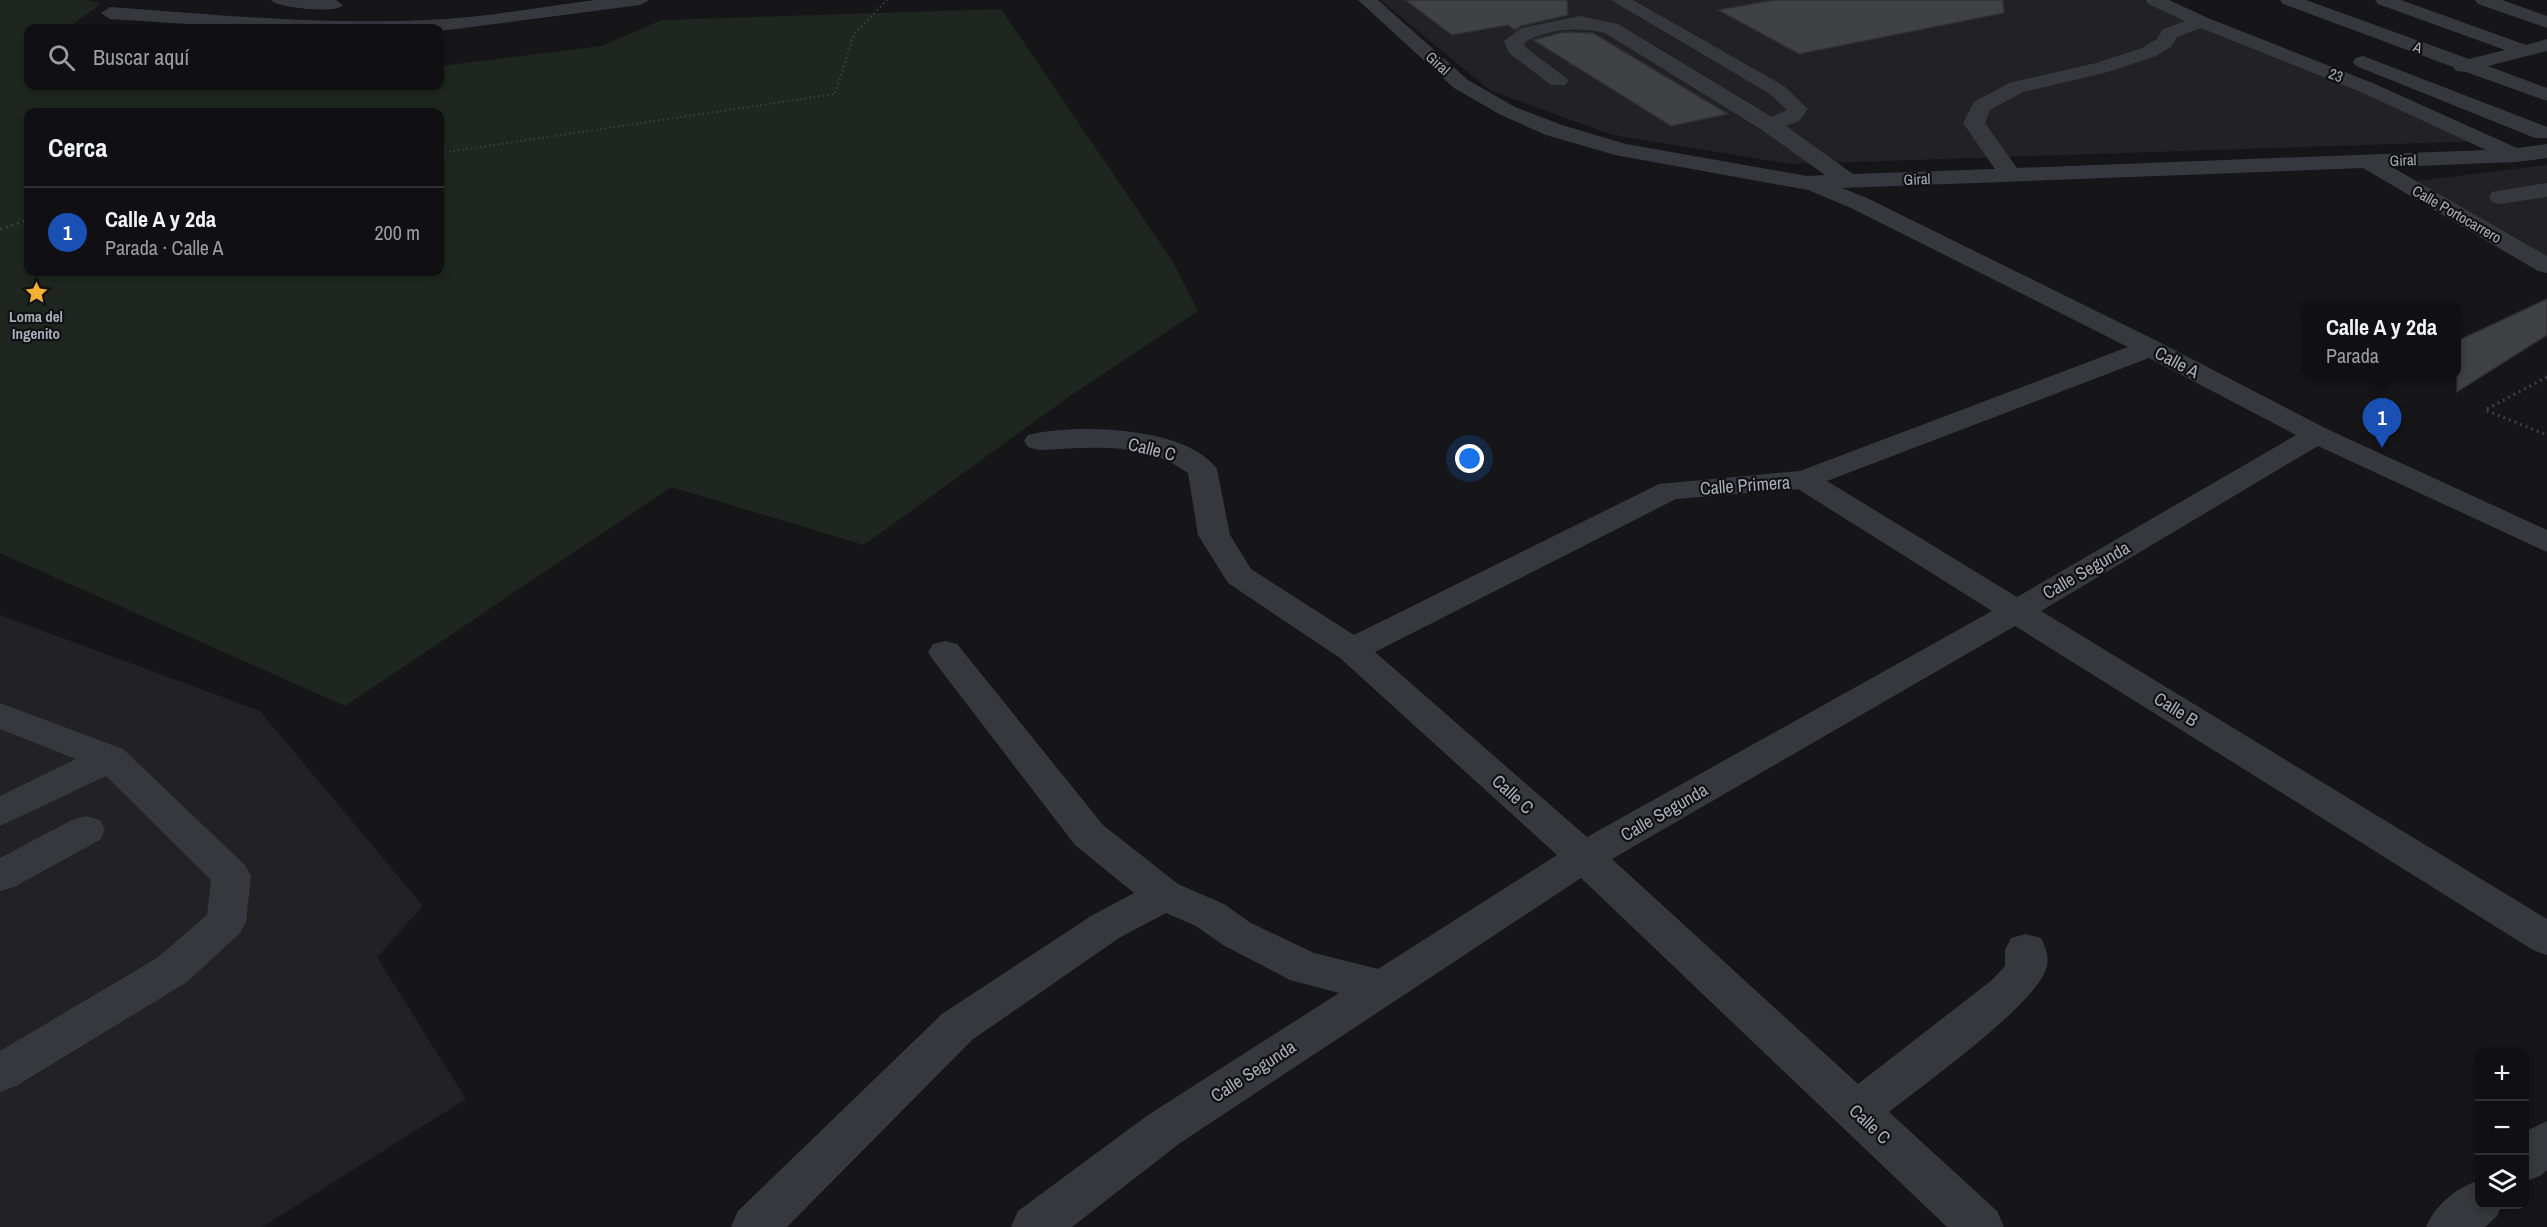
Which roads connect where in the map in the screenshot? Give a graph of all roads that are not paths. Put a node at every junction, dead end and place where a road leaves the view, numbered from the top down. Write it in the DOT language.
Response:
graph roads {
  1 [pos="640,0"];
  2 [pos="1367,0"];
  3 [pos="1620,0"];
  4 [pos="2154,0"];
  5 [pos="2289,0"];
  6 [pos="2384,0"];
  7 [pos="2484,0"];
  8 [pos="287,1"];
  9 [pos="351,6"];
  10 [pos="395,9"];
  11 [pos="111,13"];
  12 [pos="2325,13"];
  13 [pos="472,21"];
  14 [pos="2201,22"];
  15 [pos="2547,22"];
  16 [pos="262,24"];
  17 [pos="444,24"];
  18 [pos="2547,45"];
  19 [pos="2524,50"];
  20 [pos="2342,54"];
  21 [pos="2547,59"];
  22 [pos="2468,66"];
  23 [pos="2405,79"];
  24 [pos="1558,81"];
  25 [pos="2368,88"];
  26 [pos="2547,95"];
  27 [pos="1770,125"];
  28 [pos="2538,150"];
  29 [pos="2367,161"];
  30 [pos="2011,176"];
  31 [pos="1847,181"];
  32 [pos="1807,183"];
  33 [pos="2547,190"];
  34 [pos="2500,197"];
  35 [pos="2547,266"];
  36 [pos="2150,348"];
  37 [pos="2317,435"];
  38 [pos="1038,441"];
  39 [pos="1804,480"];
  40 [pos="2547,542"];
  41 [pos="2018,610"];
  42 [pos="1352,650"];
  43 [pos="945,652"];
  44 [pos="0,715"];
  45 [pos="110,758"];
  46 [pos="0,812"];
  47 [pos="86,830"];
  48 [pos="1584,857"];
  49 [pos="0,876"];
  50 [pos="1164,895"];
  51 [pos="2547,939"];
  52 [pos="2026,950"];
  53 [pos="1384,987"];
  54 [pos="0,1073"];
  55 [pos="1856,1112"];
  56 [pos="2547,1141"];
  57 [pos="2529,1157"];
  58 [pos="2475,1205"];
  59 [pos="755,1227"];
  60 [pos="1035,1227"];
  61 [pos="1980,1227"];
  62 [pos="2450,1227"];
  1 -- 13 [label="street"];
  2 -- 32 [label="street, Giral"];
  3 -- 27 [label="street"];
  4 -- 14 [label="street, 23"];
  5 -- 12 [label="street, A"];
  6 -- 12 [label="street"];
  6 -- 19 [label="street"];
  7 -- 15 [label="street"];
  8 -- 9 [label="street"];
  8 -- 16 [label="street"];
  10 -- 13 [label="street"];
  11 -- 16 [label="street"];
  12 -- 22 [label="street, A"];
  13 -- 17 [label="street"];
  14 -- 25 [label="street, 23"];
  14 -- 30 [label="street"];
  18 -- 19 [label="street"];
  19 -- 21 [label="street"];
  19 -- 22 [label="street"];
  20 -- 23 [label="street"];
  22 -- 23 [label="street"];
  22 -- 26 [label="street, A"];
  23 -- 25 [label="street"];
  23 -- 28 [label="street"];
  24 -- 27 [label="street"];
  25 -- 28 [label="street, 23"];
  27 -- 31 [label="street"];
  28 -- 29 [label="street, Giral"];
  29 -- 30 [label="street, Giral"];
  29 -- 35 [label="street, Calle Portocarrero"];
  30 -- 31 [label="street, Giral"];
  31 -- 32 [label="street, Giral"];
  32 -- 36 [label="street, Calle A"];
  33 -- 34 [label="street"];
  36 -- 37 [label="street, Calle A"];
  36 -- 39 [label="street, Calle Primera"];
  37 -- 40 [label="street, Calle A"];
  37 -- 41 [label="street, Calle Segunda"];
  38 -- 42 [label="street, Calle C"];
  39 -- 41 [label="street, Calle B"];
  39 -- 42 [label="street, Calle Primera"];
  41 -- 48 [label="street, Calle Segunda"];
  41 -- 51 [label="street, Calle B"];
  42 -- 48 [label="street, Calle C"];
  43 -- 50 [label="street"];
  44 -- 45 [label="street"];
  45 -- 46 [label="street"];
  45 -- 54 [label="street"];
  47 -- 49 [label="street"];
  48 -- 53 [label="street, Calle Segunda"];
  48 -- 55 [label="street, Calle C"];
  50 -- 53 [label="street"];
  50 -- 59 [label="street"];
  52 -- 55 [label="street"];
  53 -- 60 [label="street, Calle Segunda"];
  55 -- 61 [label="street, Calle C"];
  56 -- 57 [label="street"];
  58 -- 62 [label="street"];
}
